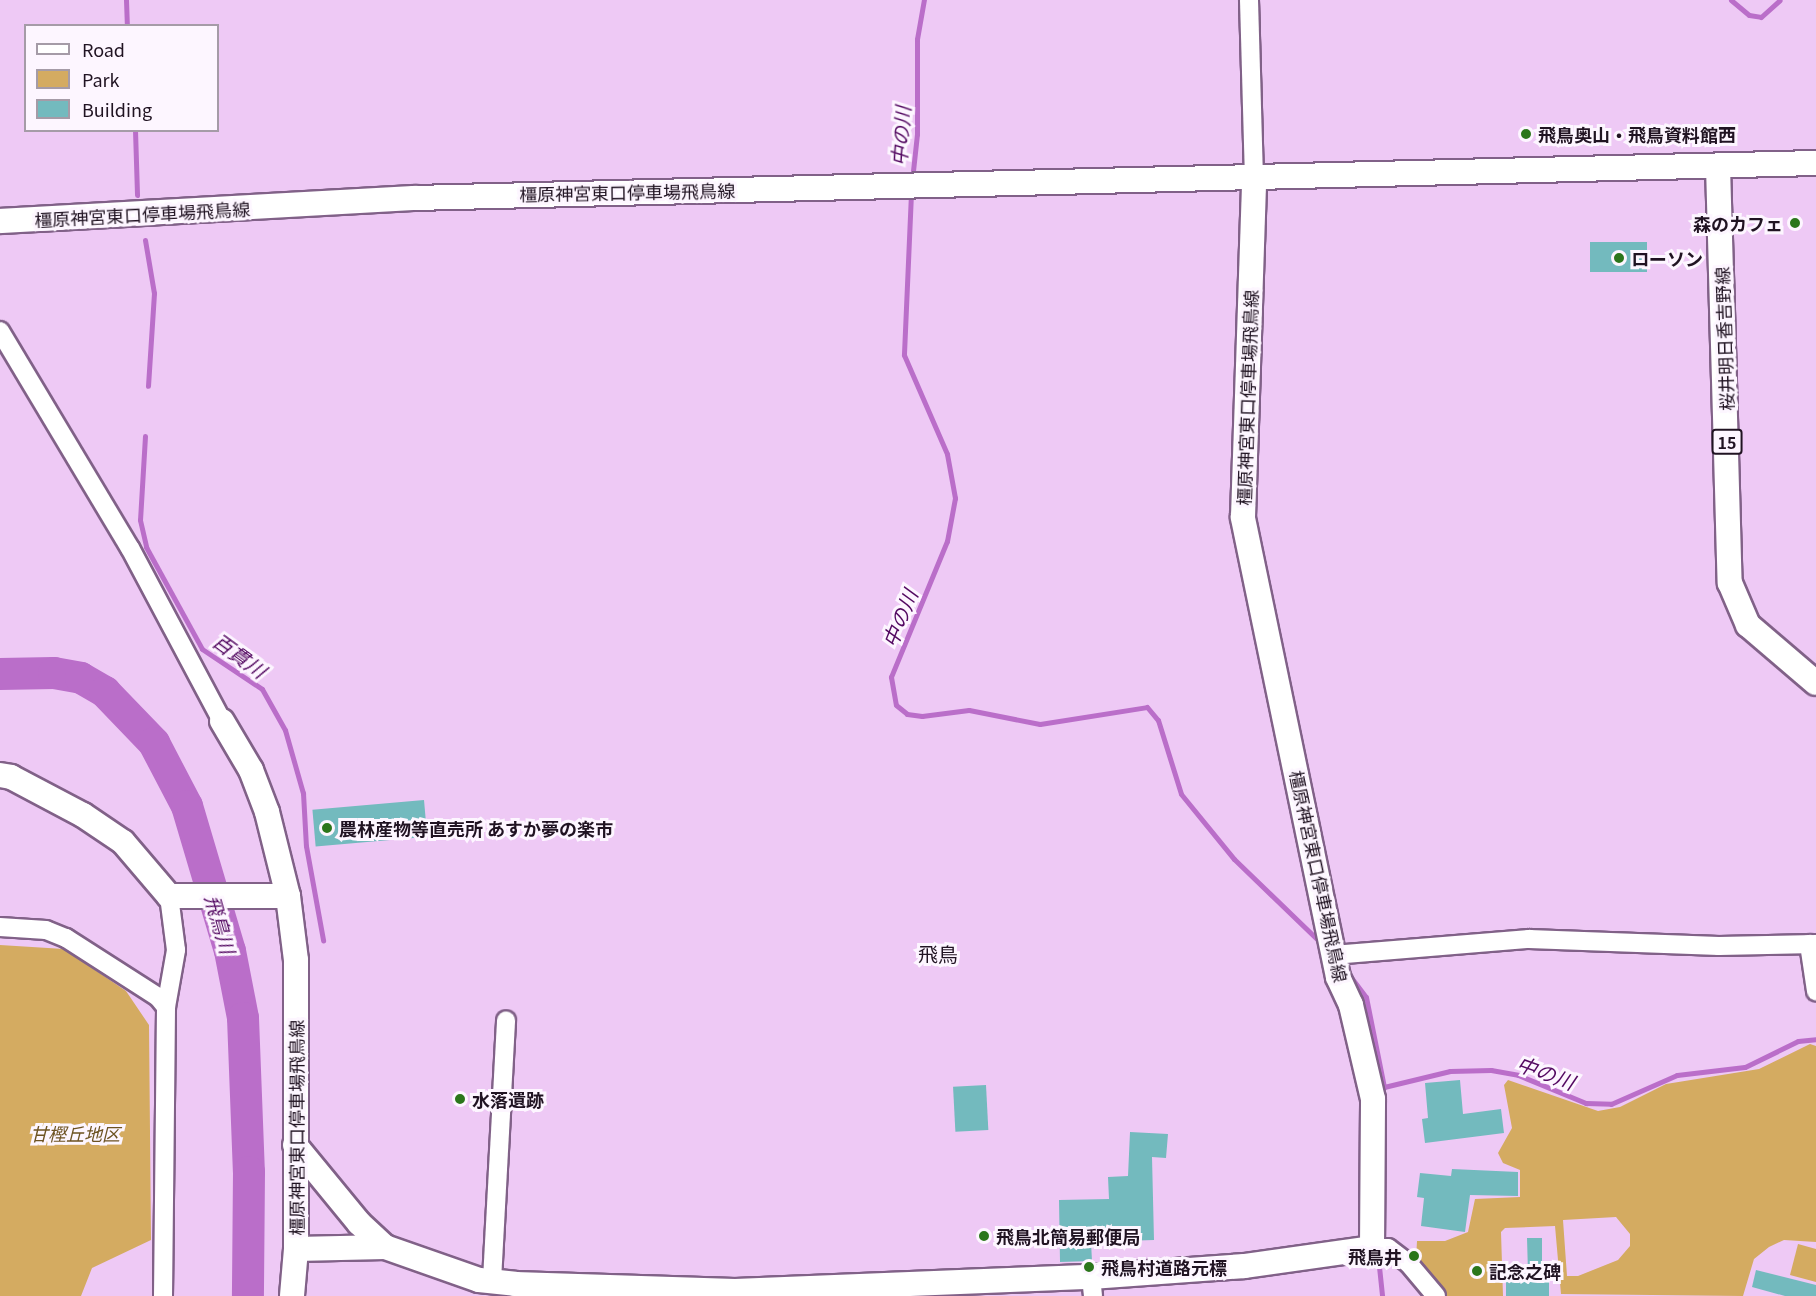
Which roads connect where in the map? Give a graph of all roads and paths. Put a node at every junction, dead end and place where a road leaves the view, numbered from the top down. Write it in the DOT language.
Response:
graph roads {
  1 [pos="1249,0"];
  2 [pos="1816,163"];
  3 [pos="1718,166"];
  4 [pos="1254,178"];
  5 [pos="0,222"];
  6 [pos="0,331"];
  7 [pos="1816,683"];
  8 [pos="222,721"];
  9 [pos="0,775"];
  10 [pos="177,896"];
  11 [pos="288,896"];
  12 [pos="0,927"];
  13 [pos="1812,944"];
  14 [pos="1333,955"];
  15 [pos="1816,991"];
  16 [pos="166,1007"];
  17 [pos="506,1020"];
  18 [pos="295,1145"];
  19 [pos="385,1247"];
  20 [pos="1372,1248"];
  21 [pos="296,1249"];
  22 [pos="492,1280"];
  23 [pos="1092,1286"];
  24 [pos="726,1294"];
  25 [pos="163,1296"];
  26 [pos="292,1296"];
  27 [pos="1436,1296"];
  1 -- 4 [label="street"];
  2 -- 3 [label="main road"];
  3 -- 4 [label="main road, 橿原神宮東口停車場飛鳥線"];
  3 -- 7 [label="main road, 桜井明日香吉野線 / 15"];
  4 -- 5 [label="main road, 橿原神宮東口停車場飛鳥線"];
  4 -- 14 [label="main road, 橿原神宮東口停車場飛鳥線"];
  6 -- 8 [label="street"];
  8 -- 11 [label="main road, 橿原神宮東口停車場飛鳥線"];
  9 -- 10 [label="main road"];
  10 -- 11 [label="main road"];
  10 -- 16 [label="street"];
  11 -- 18 [label="main road, 橿原神宮東口停車場飛鳥線"];
  12 -- 16 [label="street"];
  13 -- 14 [label="street"];
  13 -- 15 [label="street"];
  14 -- 20 [label="main road, 橿原神宮東口停車場飛鳥線"];
  16 -- 25 [label="street"];
  17 -- 22 [label="street"];
  18 -- 19 [label="main road"];
  18 -- 21 [label="main road, 橿原神宮東口停車場飛鳥線"];
  19 -- 21 [label="main road, 橿原神宮東口停車場飛鳥線"];
  19 -- 22 [label="main road, 橿原神宮東口停車場飛鳥線"];
  20 -- 23 [label="main road, 橿原神宮東口停車場飛鳥線"];
  20 -- 27 [label="street"];
  21 -- 26 [label="main road"];
  22 -- 24 [label="main road, 橿原神宮東口停車場飛鳥線"];
  23 -- 24 [label="main road, 橿原神宮東口停車場飛鳥線"];
}
